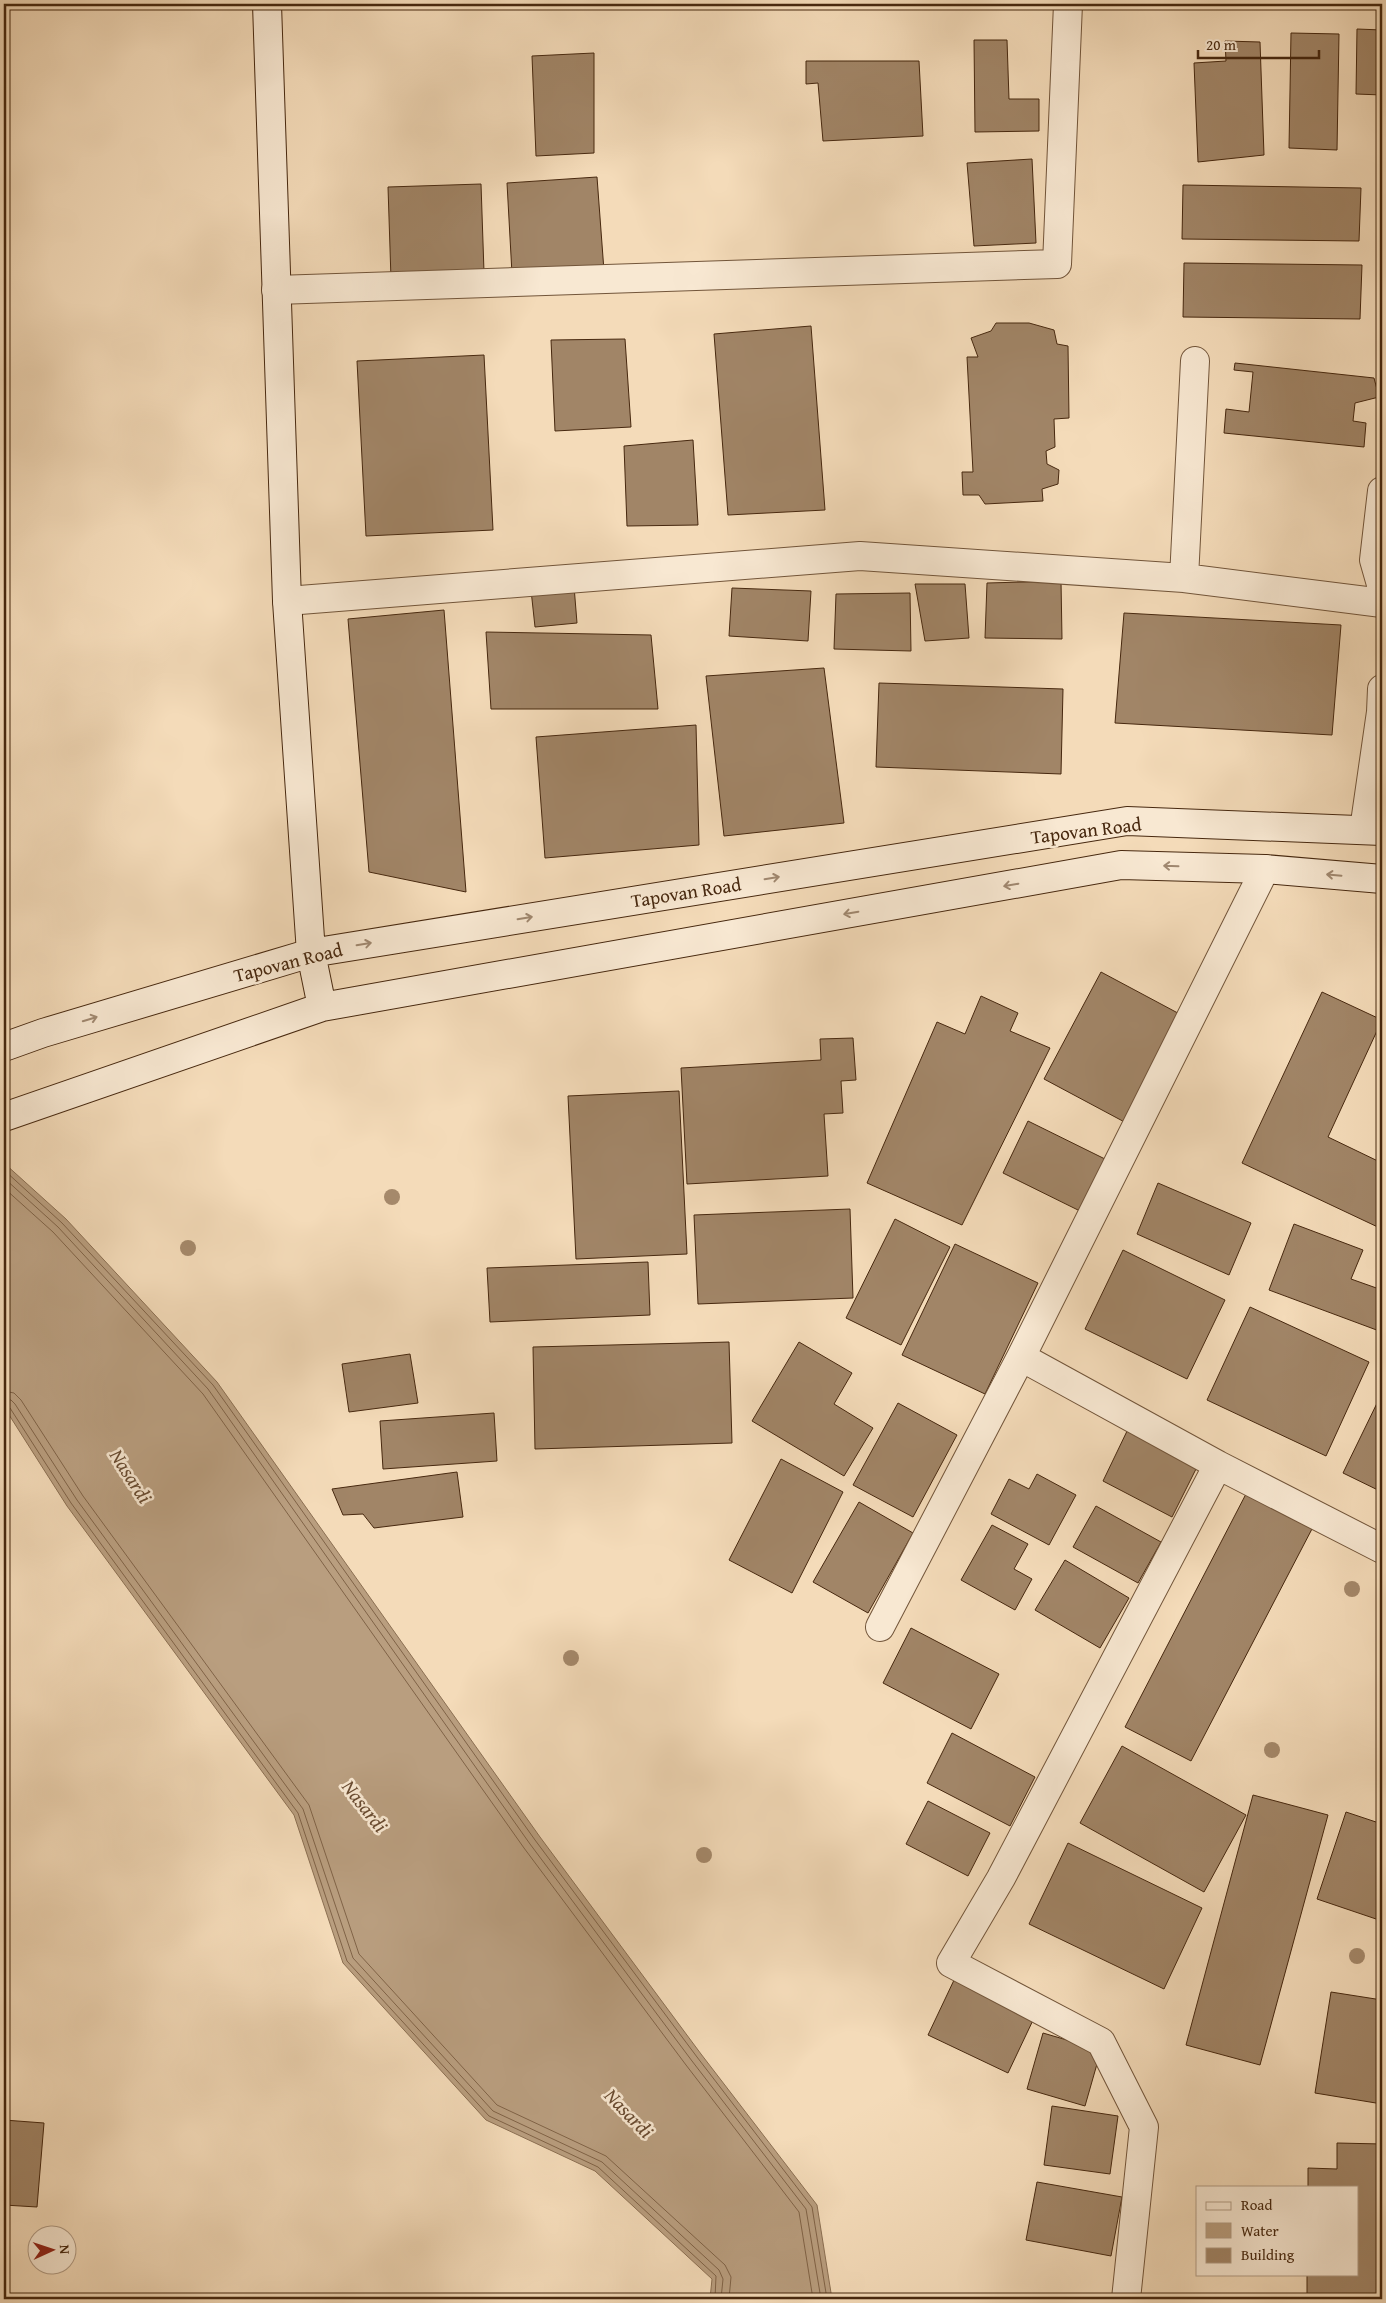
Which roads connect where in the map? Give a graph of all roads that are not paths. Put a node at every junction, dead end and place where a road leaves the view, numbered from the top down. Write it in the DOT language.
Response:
graph roads {
  1 [pos="267,4"];
  2 [pos="1068,4"];
  3 [pos="276,290"];
  4 [pos="1196,361"];
  5 [pos="1382,491"];
  6 [pos="1184,578"];
  7 [pos="1382,588"];
  8 [pos="287,602"];
  9 [pos="1382,602"];
  10 [pos="1382,689"];
  11 [pos="1373,830"];
  12 [pos="1265,869"];
  13 [pos="1382,879"];
  14 [pos="310,953"];
  15 [pos="322,1007"];
  16 [pos="4,1047"];
  17 [pos="4,1117"];
  18 [pos="1020,1357"];
  19 [pos="1218,1465"];
  20 [pos="1382,1549"];
  21 [pos="880,1627"];
  22 [pos="1126,2299"];
  1 -- 3 [label="street"];
  2 -- 3 [label="street"];
  3 -- 8 [label="street"];
  4 -- 6 [label="street"];
  5 -- 7 [label="street"];
  6 -- 8 [label="street"];
  6 -- 9 [label="street"];
  8 -- 14 [label="street"];
  10 -- 11 [label="street"];
  14 -- 11 [label="street, Tapovan Road, one-way"];
  13 -- 12 [label="street, one-way"];
  12 -- 15 [label="street, one-way"];
  12 -- 18 [label="street"];
  14 -- 15 [label="street"];
  16 -- 14 [label="street, Tapovan Road, one-way"];
  15 -- 17 [label="street"];
  18 -- 19 [label="street"];
  18 -- 21 [label="street"];
  19 -- 20 [label="street"];
  19 -- 22 [label="street"];
}
